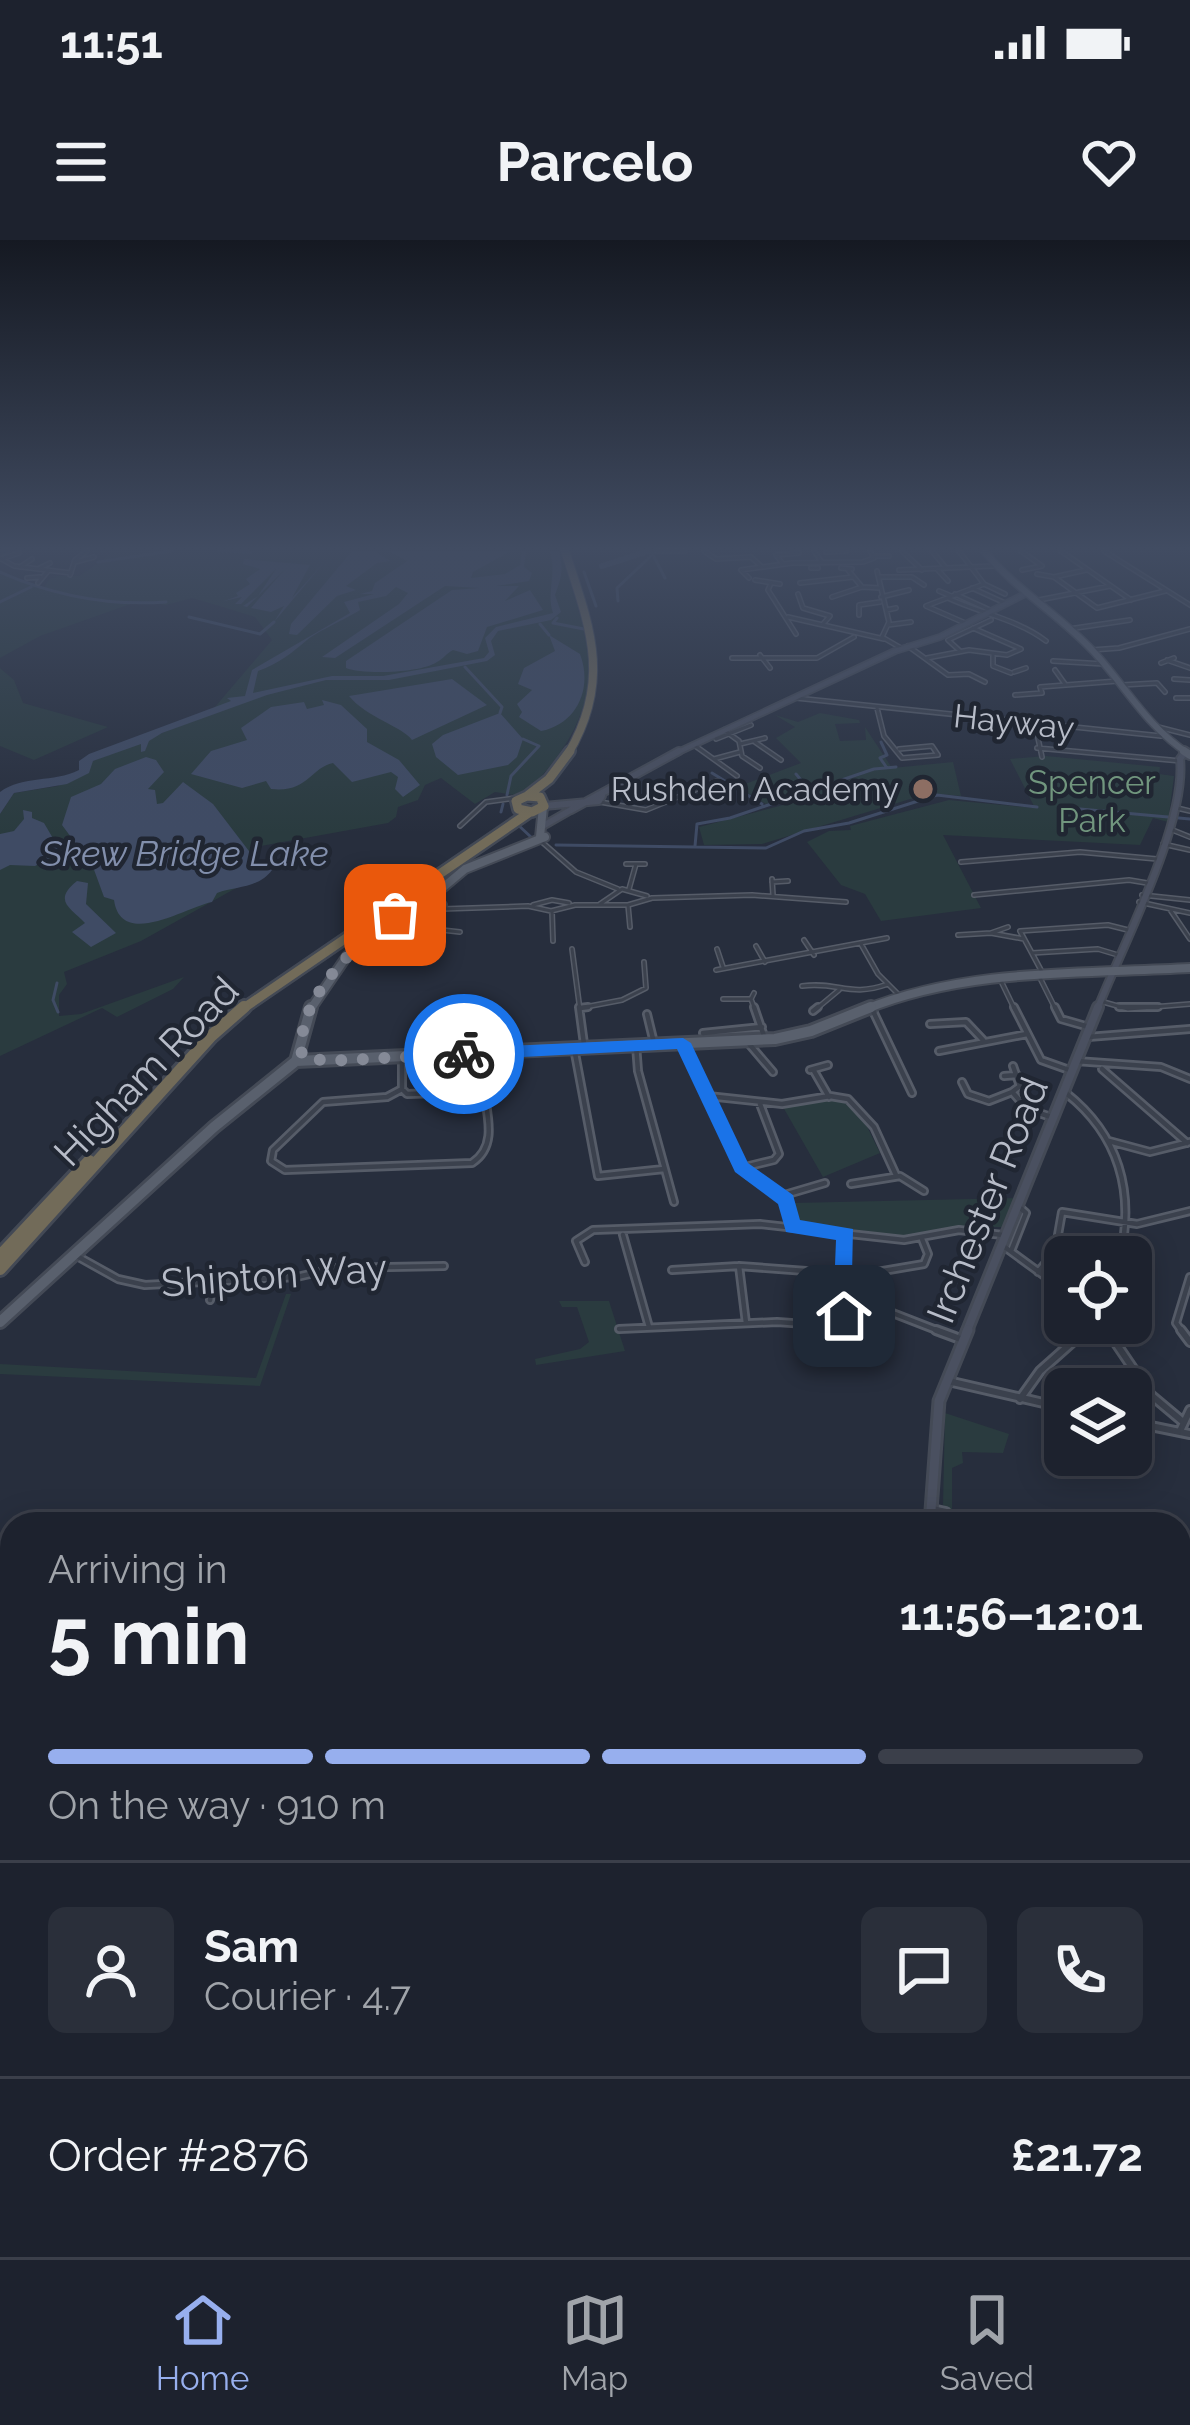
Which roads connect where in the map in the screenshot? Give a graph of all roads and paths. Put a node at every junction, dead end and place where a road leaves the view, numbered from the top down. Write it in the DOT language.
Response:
graph roads {
  1 [pos="593,645"];
  2 [pos="599,645"];
  3 [pos="840,645"];
  4 [pos="899,645"];
  5 [pos="911,645"];
  6 [pos="954,645"];
  7 [pos="1015,645"];
  8 [pos="1087,645"];
  9 [pos="1129,645"];
  10 [pos="904,647"];
  11 [pos="1092,650"];
  12 [pos="960,651"];
  13 [pos="992,654"];
  14 [pos="760,655"];
  15 [pos="732,658"];
  16 [pos="927,658"];
  17 [pos="1053,661"];
  18 [pos="1161,663"];
  19 [pos="1104,664"];
  20 [pos="770,668"];
  21 [pos="1026,668"];
  22 [pos="1190,668"];
  23 [pos="1055,670"];
  24 [pos="948,675"];
  25 [pos="1173,679"];
  26 [pos="940,680"];
  27 [pos="985,682"];
  28 [pos="1189,682"];
  29 [pos="1120,683"];
  30 [pos="1065,684"];
  31 [pos="1165,692"];
  32 [pos="1015,695"];
  33 [pos="796,698"];
  34 [pos="1177,698"];
  35 [pos="1190,698"];
  36 [pos="877,708"];
  37 [pos="1035,724"];
  38 [pos="751,725"];
  39 [pos="1154,726"];
  40 [pos="727,732"];
  41 [pos="1188,732"];
  42 [pos="1161,736"];
  43 [pos="765,738"];
  44 [pos="716,739"];
  45 [pos="754,742"];
  46 [pos="692,744"];
  47 [pos="740,744"];
  48 [pos="899,748"];
  49 [pos="1037,748"];
  50 [pos="740,752"];
  51 [pos="1187,756"];
  52 [pos="1042,757"];
  53 [pos="715,759"];
  54 [pos="782,760"];
  55 [pos="760,768"];
  56 [pos="737,776"];
  57 [pos="717,781"];
  58 [pos="598,798"];
  59 [pos="520,801"];
  60 [pos="574,807"];
  61 [pos="1177,808"];
  62 [pos="1190,811"];
  63 [pos="531,812"];
  64 [pos="542,828"];
  65 [pos="451,829"];
  66 [pos="1170,829"];
  67 [pos="1190,837"];
  68 [pos="1163,844"];
  69 [pos="1190,850"];
  70 [pos="1157,859"];
  71 [pos="961,862"];
  72 [pos="626,864"];
  73 [pos="636,864"];
  74 [pos="645,864"];
  75 [pos="788,881"];
  76 [pos="1147,883"];
  77 [pos="600,884"];
  78 [pos="618,889"];
  79 [pos="628,889"];
  80 [pos="636,892"];
  81 [pos="773,895"];
  82 [pos="974,895"];
  83 [pos="611,896"];
  84 [pos="808,897"];
  85 [pos="652,898"];
  86 [pos="1141,899"];
  87 [pos="1190,900"];
  88 [pos="637,901"];
  89 [pos="846,902"];
  90 [pos="433,904"];
  91 [pos="598,904"];
  92 [pos="618,904"];
  93 [pos="545,905"];
  94 [pos="559,905"];
  95 [pos="628,905"];
  96 [pos="803,906"];
  97 [pos="552,911"];
  98 [pos="1172,911"];
  99 [pos="1190,913"];
  100 [pos="630,927"];
  101 [pos="1008,927"];
  102 [pos="1128,930"];
  103 [pos="460,932"];
  104 [pos="991,933"];
  105 [pos="958,935"];
  106 [pos="887,938"];
  107 [pos="1024,939"];
  108 [pos="1190,939"];
  109 [pos="553,940"];
  110 [pos="804,940"];
  111 [pos="861,944"];
  112 [pos="757,946"];
  113 [pos="572,949"];
  114 [pos="724,952"];
  115 [pos="1032,953"];
  116 [pos="814,955"];
  117 [pos="644,962"];
  118 [pos="765,962"];
  119 [pos="723,967"];
  120 [pos="1113,968"];
  121 [pos="1190,968"];
  122 [pos="716,970"];
  123 [pos="1043,978"];
  124 [pos="1001,981"];
  125 [pos="888,984"];
  126 [pos="806,987"];
  127 [pos="839,989"];
  128 [pos="899,995"];
  129 [pos="722,999"];
  130 [pos="1100,1001"];
  131 [pos="1190,1004"];
  132 [pos="580,1007"];
  133 [pos="870,1007"];
  134 [pos="817,1010"];
  135 [pos="650,1016"];
  136 [pos="974,1021"];
  137 [pos="965,1022"];
  138 [pos="930,1024"];
  139 [pos="762,1027"];
  140 [pos="1190,1029"];
  141 [pos="1087,1032"];
  142 [pos="703,1033"];
  143 [pos="1027,1034"];
  144 [pos="747,1040"];
  145 [pos="764,1040"];
  146 [pos="983,1040"];
  147 [pos="683,1043"];
  148 [pos="654,1045"];
  149 [pos="636,1046"];
  150 [pos="579,1047"];
  151 [pos="944,1052"];
  152 [pos="301,1057"];
  153 [pos="403,1058"];
  154 [pos="1076,1061"];
  155 [pos="828,1065"];
  156 [pos="1013,1066"];
  157 [pos="1102,1069"];
  158 [pos="1072,1071"];
  159 [pos="772,1072"];
  160 [pos="1017,1075"];
  161 [pos="1004,1076"];
  162 [pos="1190,1079"];
  163 [pos="962,1082"];
  164 [pos="402,1088"];
  165 [pos="1012,1092"];
  166 [pos="1065,1092"];
  167 [pos="912,1093"];
  168 [pos="708,1096"];
  169 [pos="829,1096"];
  170 [pos="760,1102"];
  171 [pos="1054,1118"];
  172 [pos="1109,1141"];
  173 [pos="1188,1143"];
  174 [pos="468,1164"];
  175 [pos="741,1168"];
  176 [pos="664,1169"];
  177 [pos="467,1172"];
  178 [pos="896,1175"];
  179 [pos="825,1183"];
  180 [pos="850,1184"];
  181 [pos="925,1187"];
  182 [pos="782,1196"];
  183 [pos="674,1202"];
  184 [pos="1016,1204"];
  185 [pos="1190,1211"];
  186 [pos="1130,1224"];
  187 [pos="792,1226"];
  188 [pos="623,1232"];
  189 [pos="846,1234"];
  190 [pos="1126,1236"];
  191 [pos="922,1239"];
  192 [pos="1006,1244"];
  193 [pos="589,1250"];
  194 [pos="580,1254"];
  195 [pos="75,1255"];
  196 [pos="0,1256"];
  197 [pos="585,1262"];
  198 [pos="445,1266"];
  199 [pos="739,1266"];
  200 [pos="0,1269"];
  201 [pos="672,1270"];
  202 [pos="806,1270"];
  203 [pos="877,1272"];
  204 [pos="1038,1272"];
  205 [pos="1044,1276"];
  206 [pos="1190,1277"];
  207 [pos="213,1284"];
  208 [pos="210,1300"];
  209 [pos="890,1312"];
  210 [pos="0,1322"];
  211 [pos="746,1323"];
  212 [pos="650,1327"];
  213 [pos="619,1329"];
  214 [pos="963,1340"];
  215 [pos="1190,1342"];
  216 [pos="1074,1344"];
  217 [pos="1116,1344"];
  218 [pos="946,1380"];
  219 [pos="1020,1400"];
  220 [pos="1044,1404"];
  221 [pos="1190,1409"];
  222 [pos="1182,1420"];
  223 [pos="1152,1426"];
  224 [pos="1180,1431"];
  225 [pos="1190,1434"];
  226 [pos="932,1509"];
  227 [pos="932,1512"];
  228 [pos="946,1512"];
  1 -- 59 [label="highway, Higham Road"];
  2 -- 64 [label="highway"];
  3 -- 14 [label="street"];
  4 -- 10 [label="street"];
  5 -- 10 [label="main road"];
  6 -- 12 [label="street"];
  7 -- 13 [label="street"];
  8 -- 11 [label="main road"];
  9 -- 11 [label="street"];
  10 -- 16 [label="street"];
  10 -- 33 [label="main road"];
  11 -- 19 [label="main road"];
  12 -- 13 [label="street"];
  12 -- 16 [label="street"];
  13 -- 21 [label="street"];
  14 -- 15 [label="street"];
  14 -- 20 [label="street"];
  16 -- 24 [label="street"];
  17 -- 19 [label="street"];
  18 -- 22 [label="street"];
  19 -- 29 [label="main road"];
  23 -- 30 [label="street"];
  24 -- 26 [label="street"];
  24 -- 27 [label="street"];
  25 -- 28 [label="street"];
  29 -- 30 [label="street"];
  29 -- 31 [label="street"];
  29 -- 39 [label="main road"];
  30 -- 32 [label="street"];
  33 -- 36 [label="street, Hayway"];
  33 -- 40 [label="main road"];
  34 -- 35 [label="street"];
  36 -- 37 [label="street, Hayway"];
  36 -- 48 [label="street"];
  37 -- 42 [label="street, Hayway"];
  37 -- 49 [label="street"];
  38 -- 40 [label="street"];
  39 -- 41 [label="street"];
  39 -- 42 [label="main road"];
  40 -- 44 [label="street"];
  40 -- 46 [label="main road"];
  40 -- 47 [label="street"];
  42 -- 51 [label="main road"];
  43 -- 45 [label="street"];
  45 -- 47 [label="street"];
  45 -- 54 [label="street"];
  46 -- 53 [label="street"];
  46 -- 58 [label="main road"];
  47 -- 50 [label="street"];
  48 -- 48 [label="street"];
  49 -- 51 [label="street"];
  49 -- 52 [label="street"];
  50 -- 53 [label="street"];
  50 -- 55 [label="street"];
  51 -- 61 [label="main road, Irchester Road"];
  53 -- 56 [label="street"];
  57 -- 58 [label="street"];
  58 -- 60 [label="main road"];
  59 -- 63 [label="highway"];
  59 -- 64 [label="highway"];
  59 -- 65 [label="street"];
  59 -- 196 [label="highway, Higham Road"];
  60 -- 64 [label="main road"];
  60 -- 64 [label="main road"];
  61 -- 62 [label="street"];
  61 -- 66 [label="main road, Irchester Road"];
  63 -- 64 [label="highway, Higham Road"];
  63 -- 200 [label="highway, Higham Road"];
  64 -- 77 [label="street"];
  64 -- 90 [label="main road"];
  66 -- 67 [label="street"];
  66 -- 68 [label="main road, Irchester Road"];
  68 -- 69 [label="street"];
  68 -- 70 [label="main road, Irchester Road"];
  70 -- 71 [label="street"];
  70 -- 76 [label="main road, Irchester Road"];
  72 -- 73 [label="street"];
  73 -- 74 [label="street"];
  73 -- 79 [label="street"];
  75 -- 81 [label="street"];
  76 -- 82 [label="street"];
  76 -- 86 [label="main road, Irchester Road"];
  77 -- 78 [label="street"];
  77 -- 83 [label="street"];
  78 -- 79 [label="street"];
  78 -- 83 [label="street"];
  79 -- 80 [label="street"];
  80 -- 85 [label="street"];
  80 -- 88 [label="street"];
  81 -- 84 [label="street"];
  81 -- 85 [label="street"];
  83 -- 91 [label="street"];
  83 -- 92 [label="street"];
  84 -- 89 [label="street"];
  84 -- 96 [label="street"];
  85 -- 88 [label="street"];
  86 -- 87 [label="street"];
  86 -- 98 [label="street"];
  86 -- 102 [label="main road, Irchester Road"];
  88 -- 95 [label="street"];
  90 -- 93 [label="street"];
  90 -- 103 [label="street"];
  90 -- 152 [label="main road"];
  91 -- 92 [label="street"];
  91 -- 94 [label="street"];
  92 -- 95 [label="street"];
  93 -- 94 [label="street"];
  93 -- 97 [label="street"];
  94 -- 97 [label="street"];
  95 -- 100 [label="street"];
  97 -- 109 [label="street"];
  98 -- 99 [label="street"];
  98 -- 108 [label="street"];
  101 -- 104 [label="street"];
  102 -- 107 [label="street"];
  102 -- 120 [label="main road, Irchester Road"];
  104 -- 105 [label="street"];
  104 -- 107 [label="street"];
  106 -- 111 [label="street"];
  107 -- 115 [label="street"];
  110 -- 116 [label="street"];
  111 -- 116 [label="street"];
  111 -- 125 [label="street"];
  112 -- 118 [label="street"];
  113 -- 132 [label="street"];
  114 -- 119 [label="street"];
  115 -- 120 [label="street"];
  115 -- 123 [label="street"];
  116 -- 118 [label="street"];
  117 -- 132 [label="street"];
  118 -- 119 [label="street"];
  119 -- 122 [label="street"];
  120 -- 121 [label="main road"];
  120 -- 123 [label="main road"];
  120 -- 130 [label="main road, Irchester Road"];
  123 -- 124 [label="main road"];
  123 -- 141 [label="street"];
  124 -- 128 [label="main road"];
  124 -- 143 [label="street"];
  125 -- 127 [label="street"];
  125 -- 128 [label="street"];
  126 -- 127 [label="street"];
  127 -- 134 [label="street"];
  128 -- 133 [label="main road"];
  129 -- 139 [label="street"];
  130 -- 131 [label="street"];
  130 -- 141 [label="main road, Irchester Road"];
  132 -- 150 [label="street"];
  133 -- 145 [label="main road"];
  133 -- 167 [label="street"];
  135 -- 148 [label="street"];
  136 -- 137 [label="street"];
  137 -- 138 [label="street"];
  137 -- 146 [label="street"];
  139 -- 142 [label="street"];
  139 -- 145 [label="street"];
  140 -- 141 [label="street"];
  141 -- 154 [label="main road, Irchester Road"];
  143 -- 146 [label="street"];
  143 -- 158 [label="street"];
  144 -- 145 [label="main road"];
  144 -- 147 [label="main road"];
  144 -- 159 [label="street"];
  146 -- 151 [label="street"];
  147 -- 148 [label="main road"];
  147 -- 168 [label="street"];
  148 -- 149 [label="main road"];
  149 -- 150 [label="main road"];
  149 -- 176 [label="street"];
  150 -- 153 [label="main road"];
  150 -- 176 [label="street"];
  152 -- 153 [label="main road"];
  152 -- 195 [label="main road"];
  153 -- 164 [label="street"];
  154 -- 157 [label="street"];
  154 -- 158 [label="main road, Irchester Road"];
  155 -- 169 [label="street"];
  156 -- 160 [label="street"];
  157 -- 162 [label="street"];
  157 -- 173 [label="street"];
  158 -- 166 [label="main road, Irchester Road"];
  160 -- 161 [label="street"];
  160 -- 165 [label="street"];
  163 -- 165 [label="street"];
  164 -- 174 [label="street"];
  164 -- 174 [label="street"];
  165 -- 171 [label="street"];
  166 -- 171 [label="main road, Irchester Road"];
  166 -- 172 [label="street"];
  168 -- 170 [label="street"];
  168 -- 175 [label="street"];
  169 -- 170 [label="street"];
  169 -- 178 [label="street"];
  170 -- 175 [label="street"];
  171 -- 184 [label="main road, Irchester Road"];
  172 -- 173 [label="street"];
  172 -- 186 [label="street"];
  174 -- 177 [label="street"];
  175 -- 182 [label="street"];
  176 -- 183 [label="street"];
  178 -- 180 [label="street"];
  178 -- 181 [label="street"];
  179 -- 182 [label="street"];
  182 -- 187 [label="street"];
  184 -- 192 [label="main road, Irchester Road"];
  184 -- 192 [label="street"];
  185 -- 186 [label="street"];
  186 -- 190 [label="street"];
  186 -- 204 [label="street"];
  187 -- 188 [label="street"];
  187 -- 189 [label="street"];
  188 -- 194 [label="street"];
  188 -- 212 [label="street"];
  189 -- 191 [label="street"];
  189 -- 211 [label="street"];
  191 -- 192 [label="street"];
  191 -- 203 [label="street"];
  192 -- 204 [label="street"];
  192 -- 214 [label="main road, Irchester Road"];
  193 -- 194 [label="street"];
  194 -- 197 [label="street"];
  195 -- 207 [label="street, Shipton Way"];
  195 -- 210 [label="main road"];
  198 -- 207 [label="street, Shipton Way"];
  199 -- 201 [label="street"];
  199 -- 202 [label="street"];
  199 -- 211 [label="street"];
  204 -- 205 [label="street"];
  206 -- 215 [label="street"];
  207 -- 208 [label="street"];
  209 -- 214 [label="street"];
  211 -- 212 [label="street"];
  212 -- 213 [label="street"];
  214 -- 218 [label="main road, Irchester Road"];
  216 -- 219 [label="street"];
  217 -- 222 [label="street"];
  218 -- 219 [label="street"];
  218 -- 226 [label="main road, Irchester Road"];
  219 -- 220 [label="street"];
  221 -- 222 [label="street"];
  222 -- 224 [label="street"];
  223 -- 224 [label="street"];
  224 -- 225 [label="street"];
  226 -- 227 [label="main road, Irchester Road"];
  226 -- 228 [label="street"];
}
